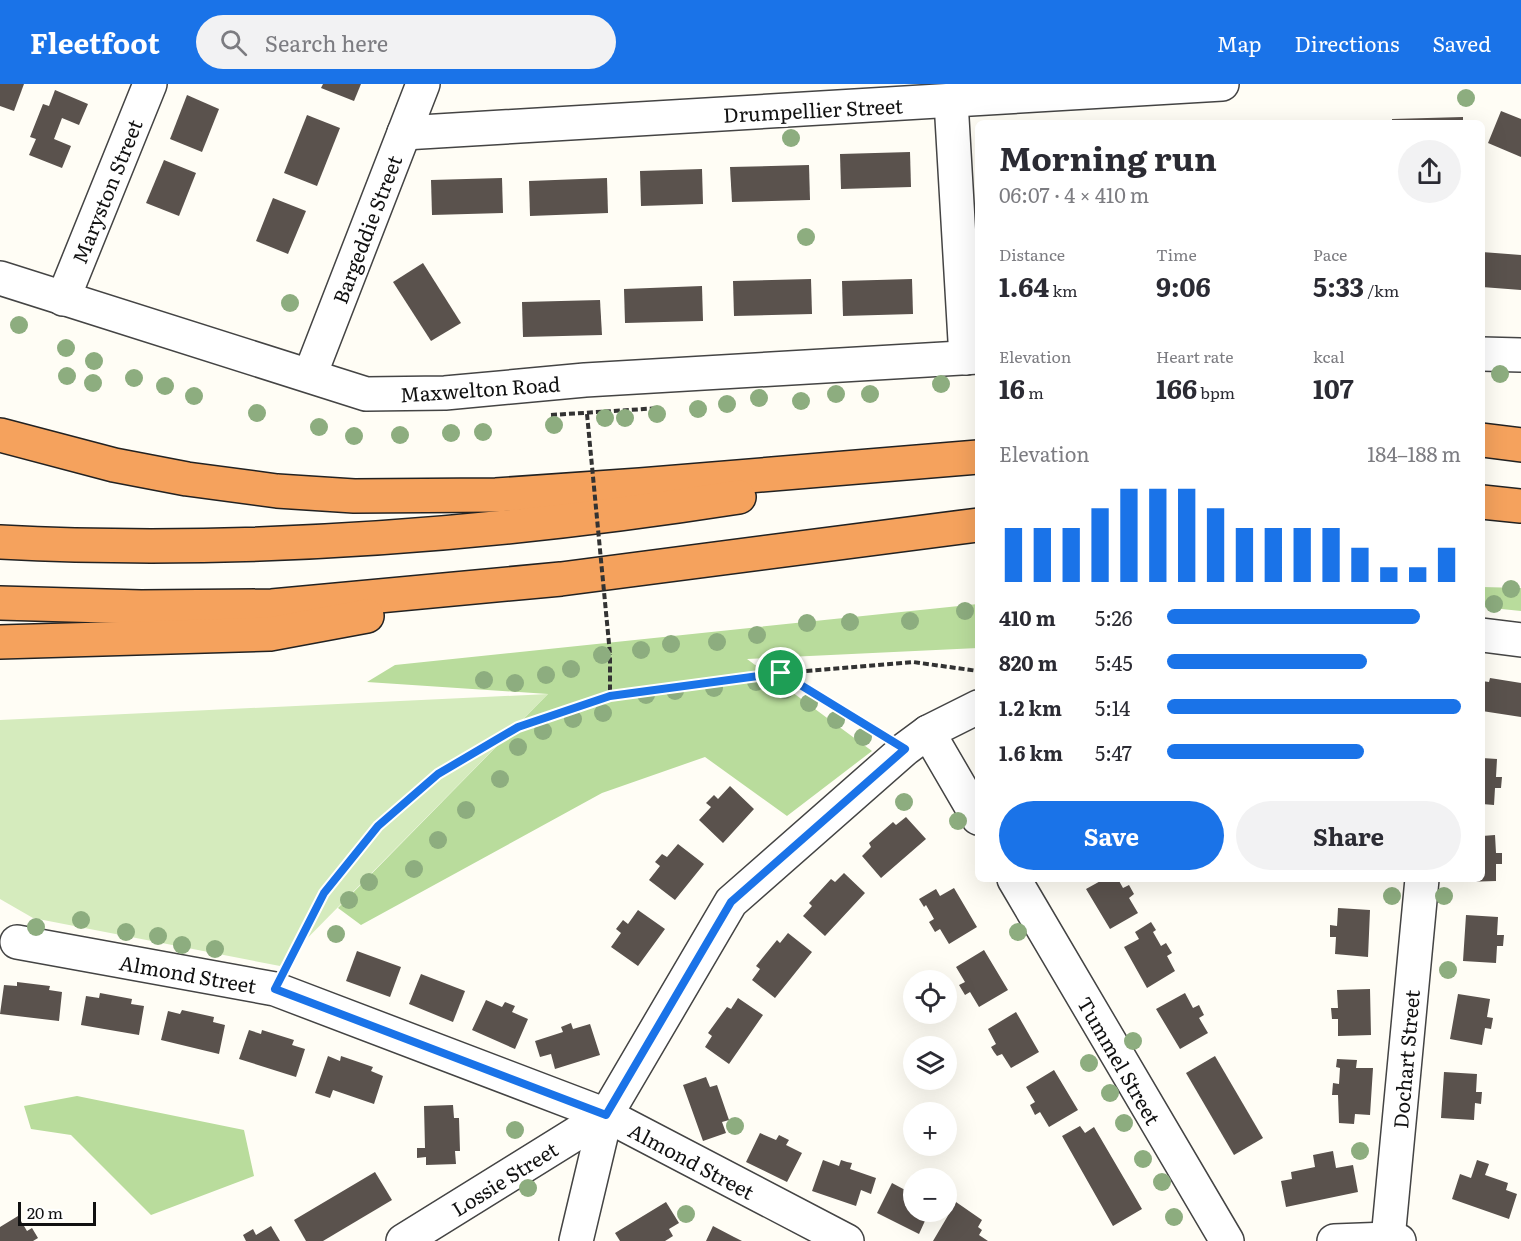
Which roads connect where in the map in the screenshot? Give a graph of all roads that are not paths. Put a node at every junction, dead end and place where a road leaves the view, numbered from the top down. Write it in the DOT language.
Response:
graph roads {
  1 [pos="150,84"];
  2 [pos="423,84"];
  3 [pos="1222,84"];
  4 [pos="951,100"];
  5 [pos="404,133"];
  6 [pos="0,278"];
  7 [pos="63,299"];
  8 [pos="1485,354"];
  9 [pos="1521,355"];
  10 [pos="972,358"];
  11 [pos="310,375"];
  12 [pos="1521,427"];
  13 [pos="1485,428"];
  14 [pos="0,435"];
  15 [pos="1485,440"];
  16 [pos="1521,444"];
  17 [pos="975,458"];
  18 [pos="975,458"];
  19 [pos="1485,501"];
  20 [pos="1521,506"];
  21 [pos="975,525"];
  22 [pos="0,542"];
  23 [pos="561,579"];
  24 [pos="0,603"];
  25 [pos="1485,635"];
  26 [pos="1521,640"];
  27 [pos="0,642"];
  28 [pos="975,709"];
  29 [pos="917,741"];
  30 [pos="975,814"];
  31 [pos="1016,882"];
  32 [pos="1422,882"];
  33 [pos="17,942"];
  34 [pos="606,1115"];
  35 [pos="1394,1240"];
  36 [pos="403,1241"];
  37 [pos="576,1241"];
  38 [pos="847,1241"];
  39 [pos="1227,1241"];
  40 [pos="1334,1241"];
  1 -- 7 [label="street, Maryston Street"];
  2 -- 5 [label="street, Bargeddie Street"];
  3 -- 4 [label="street, Drumpellier Street"];
  4 -- 5 [label="street, Drumpellier Street"];
  4 -- 10 [label="street"];
  5 -- 11 [label="street, Bargeddie Street"];
  6 -- 7 [label="street, Maxwelton Road"];
  7 -- 11 [label="street, Maxwelton Road"];
  8 -- 9 [label="street"];
  10 -- 11 [label="street, Maxwelton Road"];
  12 -- 13 [label="highway"];
  14 -- 17 [label="highway"];
  15 -- 16 [label="highway"];
  18 -- 22 [label="highway"];
  19 -- 20 [label="highway"];
  21 -- 23 [label="highway"];
  23 -- 24 [label="highway"];
  23 -- 27 [label="highway"];
  25 -- 26 [label="street"];
  28 -- 29 [label="street"];
  29 -- 30 [label="street"];
  29 -- 34 [label="street"];
  31 -- 39 [label="street, Tummel Street"];
  32 -- 35 [label="street, Dochart Street"];
  33 -- 34 [label="street, Almond Street"];
  34 -- 36 [label="street, Lossie Street"];
  34 -- 37 [label="street"];
  34 -- 38 [label="street, Almond Street"];
  35 -- 40 [label="street"];
}
